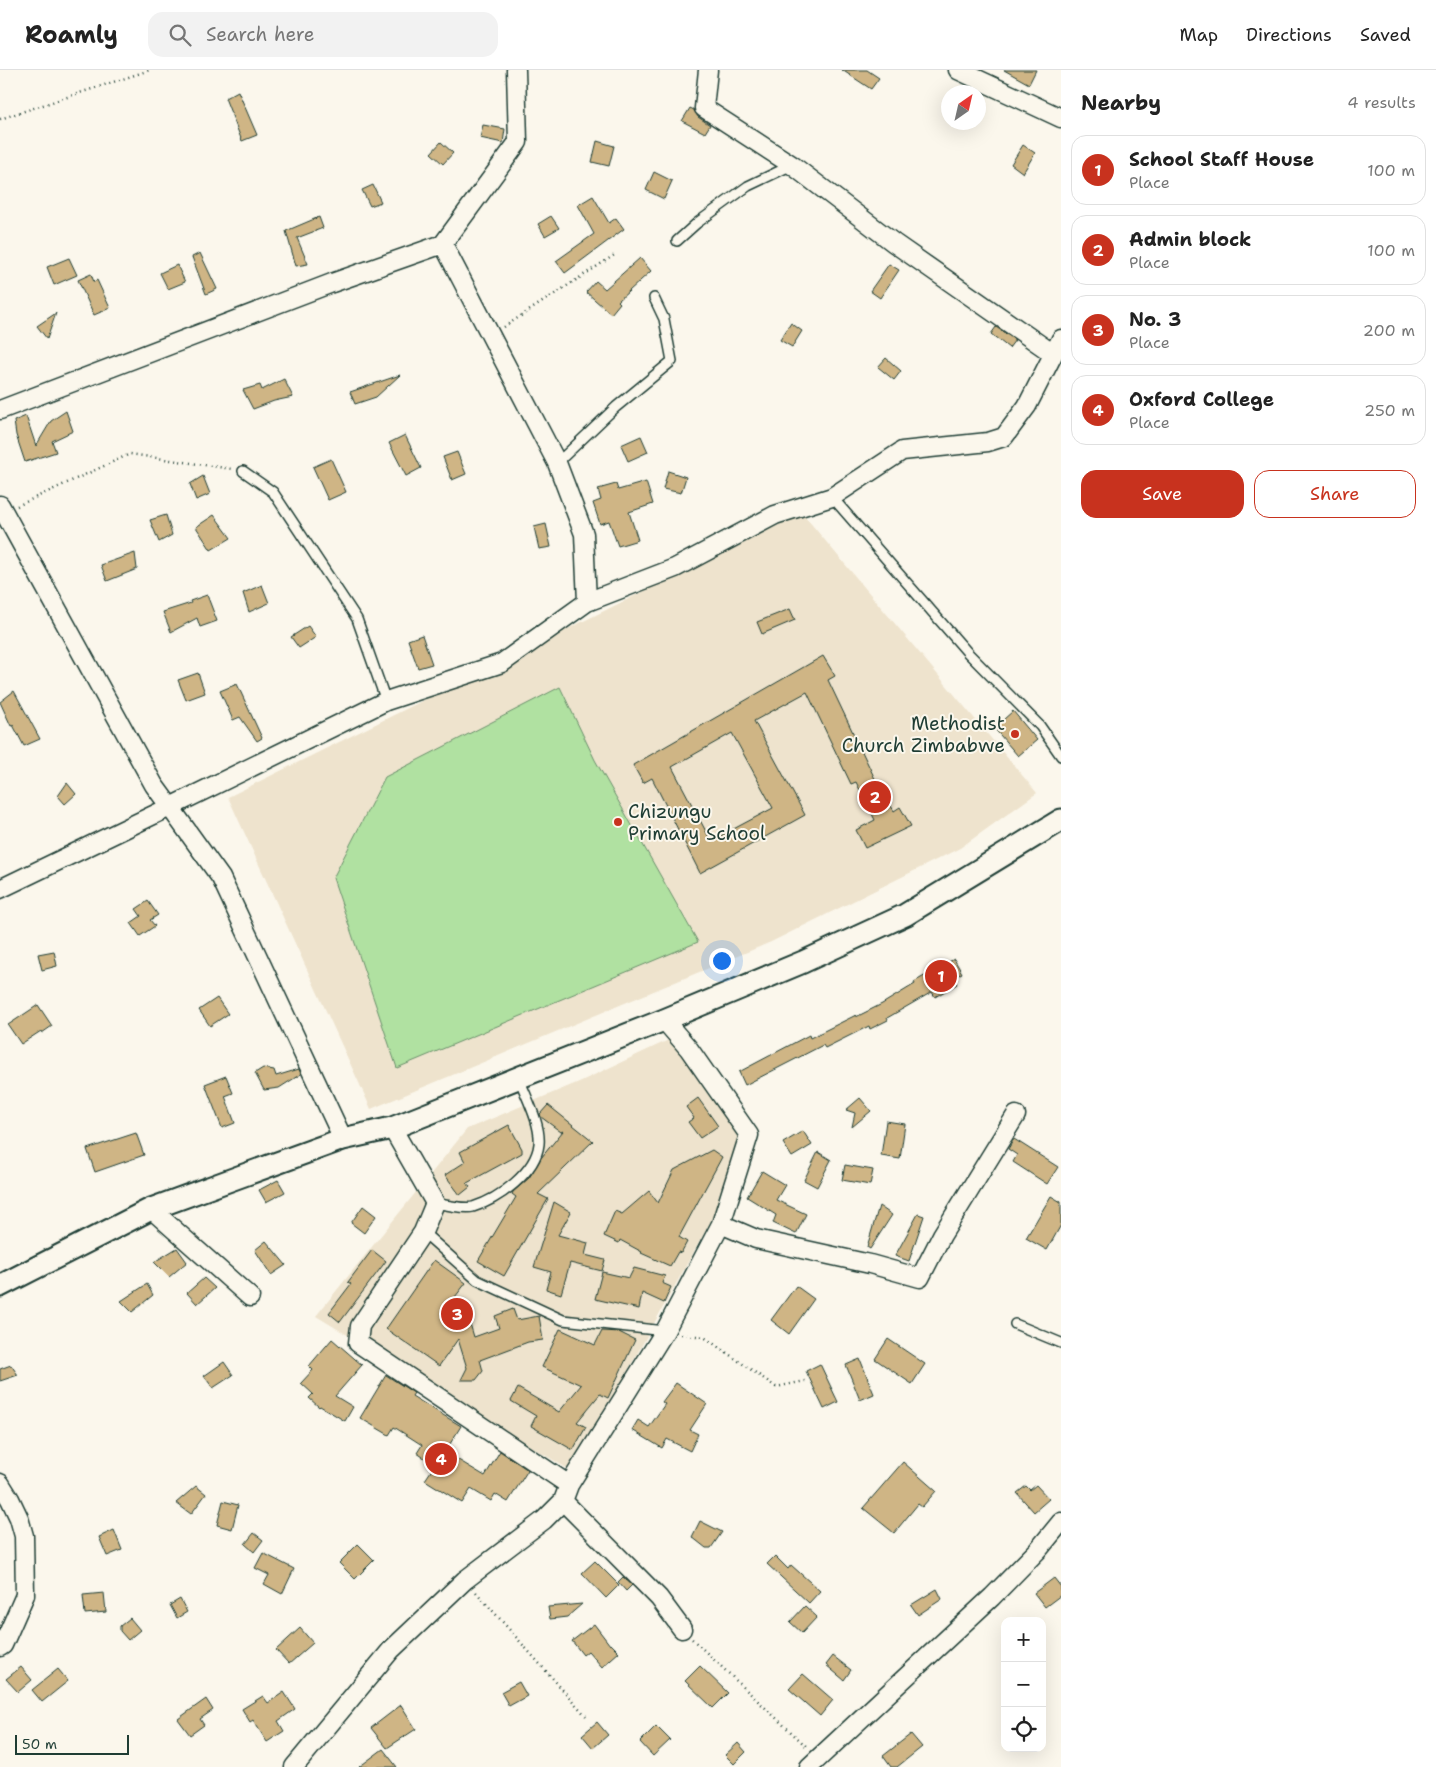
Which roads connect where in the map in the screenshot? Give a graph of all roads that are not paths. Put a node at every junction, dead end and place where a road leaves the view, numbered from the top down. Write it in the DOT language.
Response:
graph roads {
  1 [pos="516,70"];
  2 [pos="708,70"];
  3 [pos="958,70"];
  4 [pos="1061,118"];
  5 [pos="792,165"];
  6 [pos="677,241"];
  7 [pos="443,244"];
  8 [pos="654,298"];
  9 [pos="1057,346"];
  10 [pos="0,410"];
  11 [pos="557,463"];
  12 [pos="243,471"];
  13 [pos="832,497"];
  14 [pos="2,509"];
  15 [pos="587,602"];
  16 [pos="386,701"];
  17 [pos="1061,756"];
  18 [pos="170,807"];
  19 [pos="1061,820"];
  20 [pos="0,889"];
  21 [pos="664,1020"];
  22 [pos="518,1078"];
  23 [pos="1016,1116"];
  24 [pos="392,1128"];
  25 [pos="343,1140"];
  26 [pos="435,1204"];
  27 [pos="151,1209"];
  28 [pos="721,1224"];
  29 [pos="423,1232"];
  30 [pos="0,1286"];
  31 [pos="250,1297"];
  32 [pos="1015,1324"];
  33 [pos="665,1331"];
  34 [pos="1061,1343"];
  35 [pos="0,1483"];
  36 [pos="566,1493"];
  37 [pos="1061,1522"];
  38 [pos="682,1628"];
  39 [pos="0,1647"];
  40 [pos="814,1762"];
  41 [pos="294,1767"];
  1 -- 7 [label="street"];
  2 -- 5 [label="street"];
  3 -- 4 [label="street"];
  5 -- 6 [label="lane"];
  5 -- 9 [label="street"];
  7 -- 10 [label="street"];
  7 -- 11 [label="street"];
  8 -- 11 [label="lane"];
  9 -- 13 [label="street"];
  11 -- 15 [label="street"];
  12 -- 16 [label="lane"];
  13 -- 15 [label="street"];
  13 -- 17 [label="lane"];
  14 -- 18 [label="street"];
  15 -- 16 [label="street"];
  16 -- 18 [label="street"];
  18 -- 20 [label="street"];
  18 -- 25 [label="street"];
  19 -- 21 [label="street"];
  21 -- 22 [label="street"];
  21 -- 28 [label="street"];
  22 -- 24 [label="street"];
  22 -- 26 [label="lane"];
  23 -- 28 [label="street"];
  24 -- 25 [label="street"];
  24 -- 26 [label="street"];
  25 -- 27 [label="street"];
  26 -- 29 [label="street"];
  27 -- 30 [label="street"];
  27 -- 31 [label="street"];
  28 -- 33 [label="street"];
  29 -- 33 [label="lane"];
  29 -- 36 [label="street"];
  32 -- 34 [label="lane"];
  33 -- 36 [label="street"];
  35 -- 39 [label="street"];
  36 -- 38 [label="street"];
  36 -- 41 [label="street"];
  37 -- 40 [label="street"];
}
